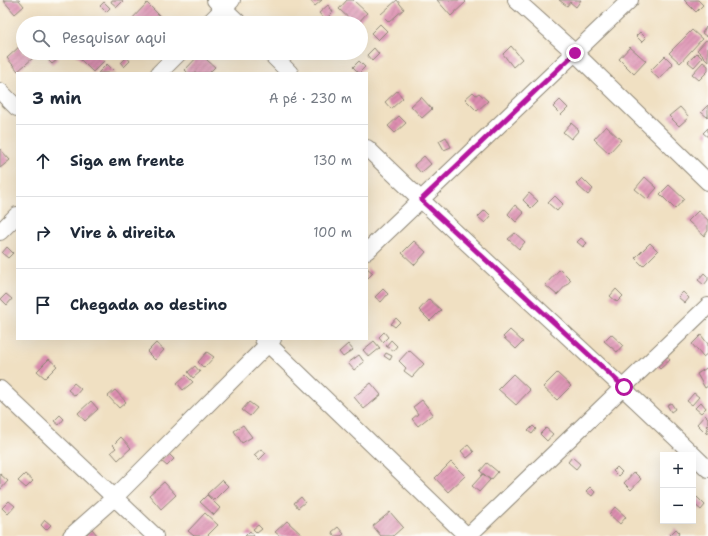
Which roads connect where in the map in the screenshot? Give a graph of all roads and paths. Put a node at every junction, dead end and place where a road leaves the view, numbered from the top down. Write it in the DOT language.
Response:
graph roads {
  1 [pos="516,0"];
  2 [pos="630,0"];
  3 [pos="223,3"];
  4 [pos="214,16"];
  5 [pos="233,16"];
  6 [pos="575,53"];
  7 [pos="172,60"];
  8 [pos="277,60"];
  9 [pos="160,72"];
  10 [pos="289,72"];
  11 [pos="0,91"];
  12 [pos="16,107"];
  13 [pos="368,149"];
  14 [pos="708,182"];
  15 [pos="421,200"];
  16 [pos="16,216"];
  17 [pos="0,232"];
  18 [pos="368,250"];
  19 [pos="708,306"];
  20 [pos="268,341"];
  21 [pos="624,387"];
  22 [pos="0,389"];
  23 [pos="708,469"];
  24 [pos="114,498"];
  25 [pos="71,536"];
  26 [pos="155,536"];
  27 [pos="468,536"];
  1 -- 6 [label="street"];
  2 -- 6 [label="street"];
  3 -- 4 [label="street"];
  3 -- 5 [label="street"];
  6 -- 14 [label="street"];
  6 -- 15 [label="street"];
  7 -- 9 [label="street"];
  8 -- 10 [label="street"];
  11 -- 12 [label="street"];
  13 -- 15 [label="street"];
  15 -- 18 [label="street"];
  15 -- 21 [label="street"];
  16 -- 17 [label="street"];
  19 -- 21 [label="street"];
  20 -- 24 [label="street"];
  20 -- 27 [label="street"];
  21 -- 23 [label="street"];
  21 -- 27 [label="street"];
  22 -- 24 [label="street"];
  24 -- 25 [label="street"];
  24 -- 26 [label="street"];
}
